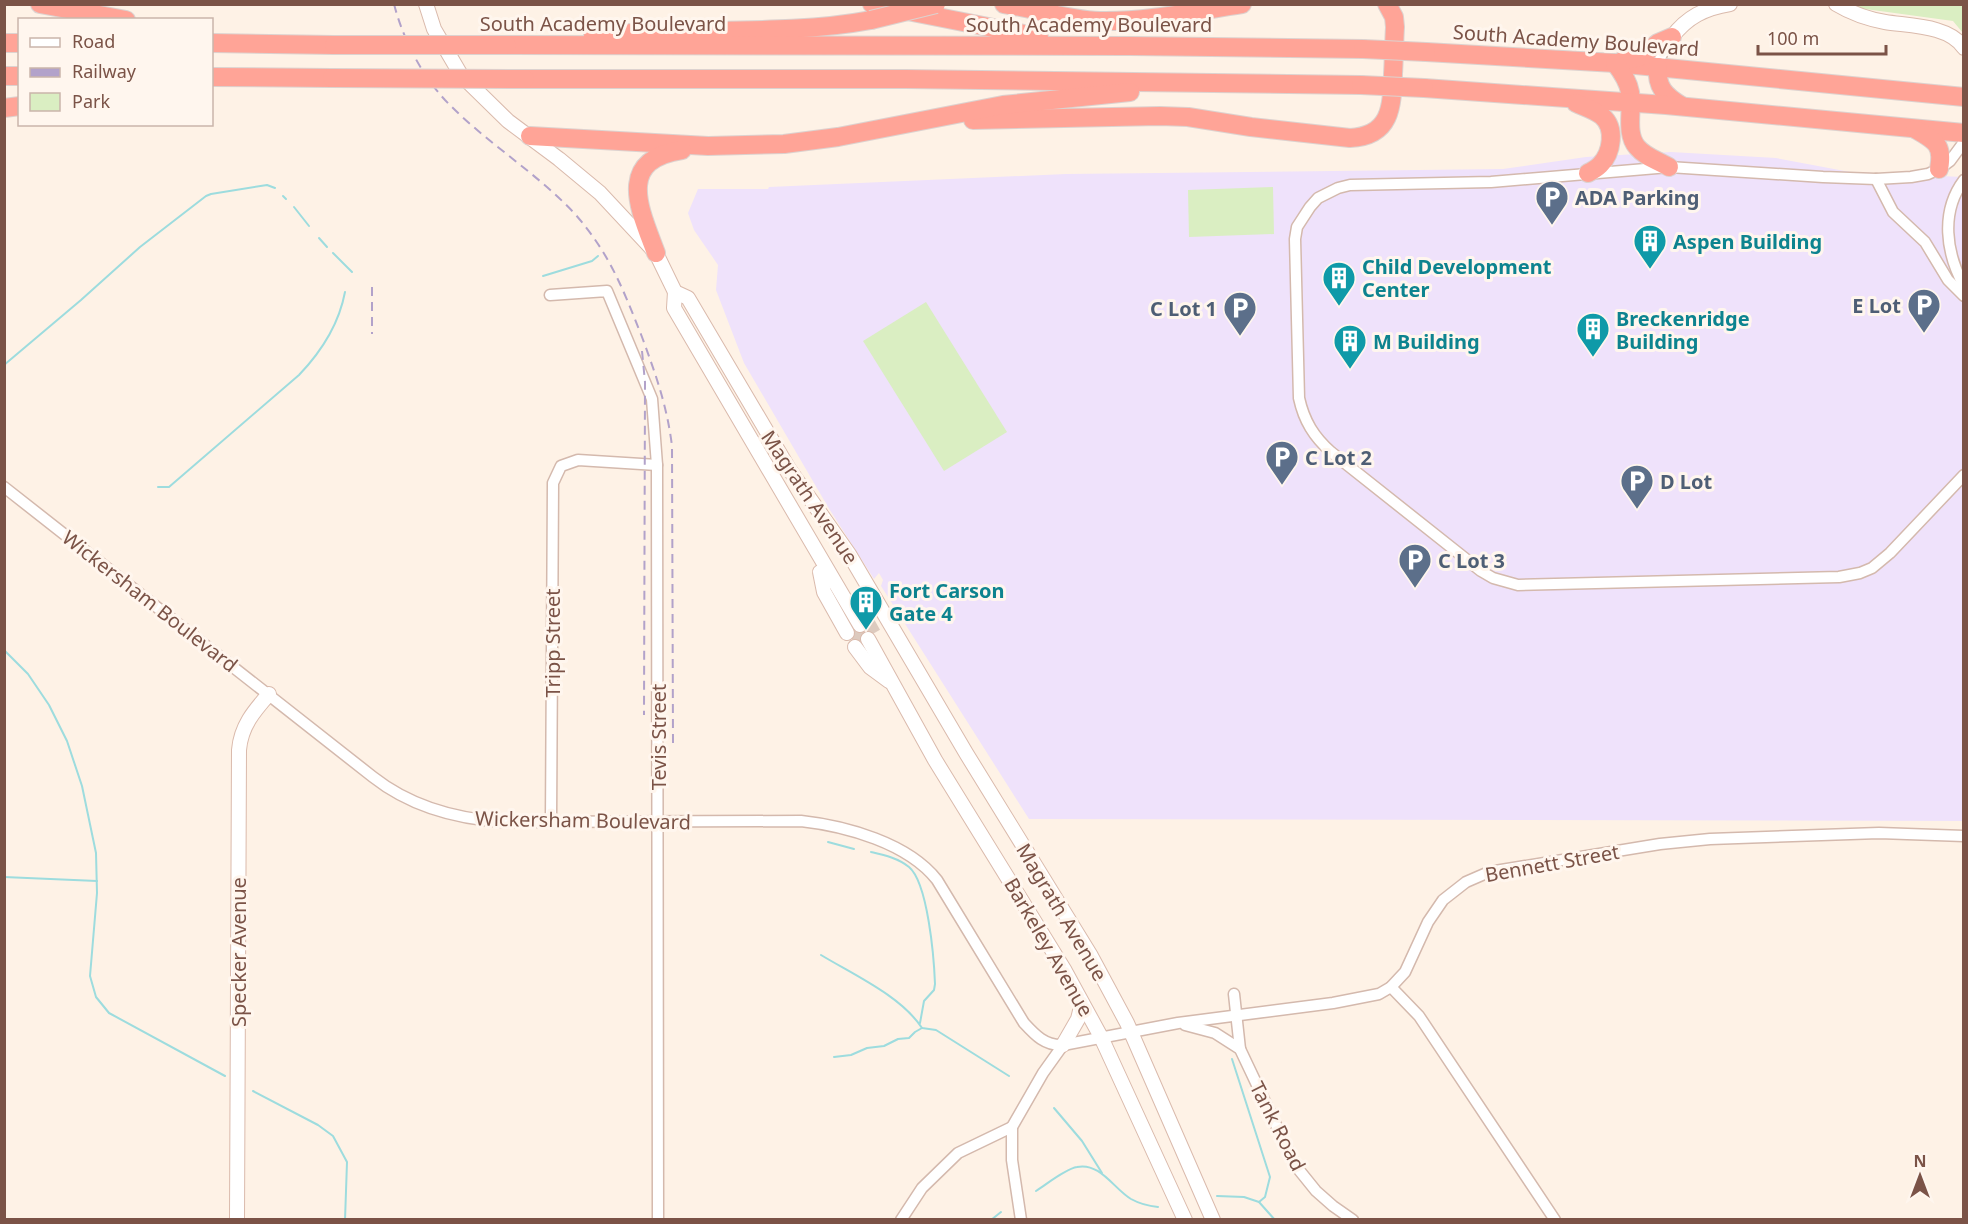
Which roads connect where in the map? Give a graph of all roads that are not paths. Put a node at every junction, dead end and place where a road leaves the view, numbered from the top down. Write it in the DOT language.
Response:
graph roads {
  1 [pos="40,4"];
  2 [pos="426,4"];
  3 [pos="936,4"];
  4 [pos="1004,4"];
  5 [pos="1242,4"];
  6 [pos="1387,4"];
  7 [pos="1730,4"];
  8 [pos="1836,4"];
  9 [pos="872,12"];
  10 [pos="115,18"];
  11 [pos="213,34"];
  12 [pos="1672,37"];
  13 [pos="213,43"];
  14 [pos="268,43"];
  15 [pos="507,45"];
  16 [pos="1130,46"];
  17 [pos="1964,48"];
  18 [pos="1615,63"];
  19 [pos="1658,67"];
  20 [pos="216,78"];
  21 [pos="1254,83"];
  22 [pos="1560,97"];
  23 [pos="1964,97"];
  24 [pos="1631,102"];
  25 [pos="1675,106"];
  26 [pos="1964,120"];
  27 [pos="908,124"];
  28 [pos="1913,128"];
  29 [pos="1932,130"];
  30 [pos="1964,133"];
  31 [pos="530,136"];
  32 [pos="1632,138"];
  33 [pos="1964,142"];
  34 [pos="708,146"];
  35 [pos="1669,167"];
  36 [pos="1939,169"];
  37 [pos="1588,173"];
  38 [pos="1876,179"];
  39 [pos="1964,180"];
  40 [pos="656,253"];
  41 [pos="1964,286"];
  42 [pos="675,292"];
  43 [pos="550,295"];
  44 [pos="1964,296"];
  45 [pos="657,465"];
  46 [pos="1964,475"];
  47 [pos="4,488"];
  48 [pos="816,550"];
  49 [pos="894,684"];
  50 [pos="269,694"];
  51 [pos="551,822"];
  52 [pos="659,822"];
  53 [pos="1964,836"];
  54 [pos="1391,987"];
  55 [pos="1234,994"];
  56 [pos="1082,1003"];
  57 [pos="1237,1015"];
  58 [pos="1178,1023"];
  59 [pos="1130,1031"];
  60 [pos="1101,1037"];
  61 [pos="1063,1045"];
  62 [pos="1240,1049"];
  63 [pos="1012,1126"];
  64 [pos="237,1220"];
  65 [pos="658,1220"];
  66 [pos="901,1220"];
  67 [pos="1021,1220"];
  68 [pos="1185,1220"];
  69 [pos="1213,1220"];
  70 [pos="1353,1220"];
  71 [pos="1555,1220"];
  1 -- 10 [label="highway"];
  2 -- 31 [label="main road, Magrath Avenue"];
  3 -- 9 [label="highway, bridge"];
  4 -- 5 [label="highway"];
  6 -- 27 [label="highway"];
  7 -- 12 [label="main road"];
  8 -- 17 [label="main road"];
  9 -- 15 [label="highway"];
  9 -- 16 [label="highway"];
  11 -- 14 [label="highway"];
  12 -- 18 [label="highway"];
  12 -- 19 [label="street"];
  13 -- 14 [label="highway, South Academy Boulevard"];
  14 -- 15 [label="highway, South Academy Boulevard, bridge"];
  15 -- 16 [label="highway, South Academy Boulevard"];
  16 -- 18 [label="highway, South Academy Boulevard, bridge"];
  18 -- 19 [label="highway, South Academy Boulevard"];
  18 -- 24 [label="highway"];
  19 -- 23 [label="highway, South Academy Boulevard"];
  19 -- 25 [label="highway"];
  20 -- 21 [label="highway, bridge"];
  21 -- 22 [label="highway, bridge"];
  21 -- 27 [label="highway"];
  22 -- 24 [label="highway"];
  22 -- 37 [label="highway"];
  24 -- 25 [label="highway"];
  24 -- 32 [label="highway"];
  25 -- 28 [label="highway"];
  25 -- 32 [label="highway"];
  26 -- 29 [label="highway"];
  27 -- 34 [label="highway"];
  28 -- 29 [label="highway"];
  28 -- 36 [label="highway"];
  29 -- 30 [label="highway"];
  31 -- 34 [label="highway"];
  31 -- 40 [label="main road, Magrath Avenue"];
  32 -- 35 [label="highway"];
  33 -- 36 [label="street"];
  34 -- 40 [label="highway"];
  35 -- 37 [label="street"];
  35 -- 38 [label="street"];
  36 -- 38 [label="street"];
  37 -- 46 [label="street"];
  38 -- 44 [label="street"];
  39 -- 41 [label="street"];
  40 -- 42 [label="main road, Magrath Avenue"];
  42 -- 48 [label="main road"];
  42 -- 59 [label="main road, Magrath Avenue"];
  43 -- 45 [label="street, Tevis Street"];
  45 -- 51 [label="street, Tripp Street"];
  45 -- 52 [label="street, Tevis Street"];
  47 -- 50 [label="street, Wickersham Boulevard"];
  48 -- 48 [label="main road"];
  49 -- 49 [label="main road, Barkeley Avenue"];
  49 -- 56 [label="main road, Barkeley Avenue"];
  50 -- 51 [label="street, Wickersham Boulevard"];
  50 -- 64 [label="main road, Specker Avenue"];
  51 -- 52 [label="street, Wickersham Boulevard"];
  52 -- 61 [label="street, Wickersham Boulevard"];
  52 -- 65 [label="street, Tevis Street"];
  53 -- 54 [label="street, Bennett Street"];
  54 -- 57 [label="street"];
  54 -- 71 [label="street"];
  55 -- 57 [label="street, Tank Road"];
  56 -- 60 [label="main road, Barkeley Avenue"];
  56 -- 61 [label="main road"];
  57 -- 58 [label="street"];
  57 -- 62 [label="street, Tank Road"];
  58 -- 59 [label="street"];
  58 -- 62 [label="street"];
  59 -- 60 [label="street"];
  59 -- 69 [label="main road, Magrath Avenue"];
  60 -- 61 [label="street"];
  60 -- 68 [label="main road, Barkeley Avenue"];
  61 -- 63 [label="street"];
  62 -- 70 [label="street, Tank Road"];
  63 -- 66 [label="street"];
  63 -- 67 [label="street"];
}
